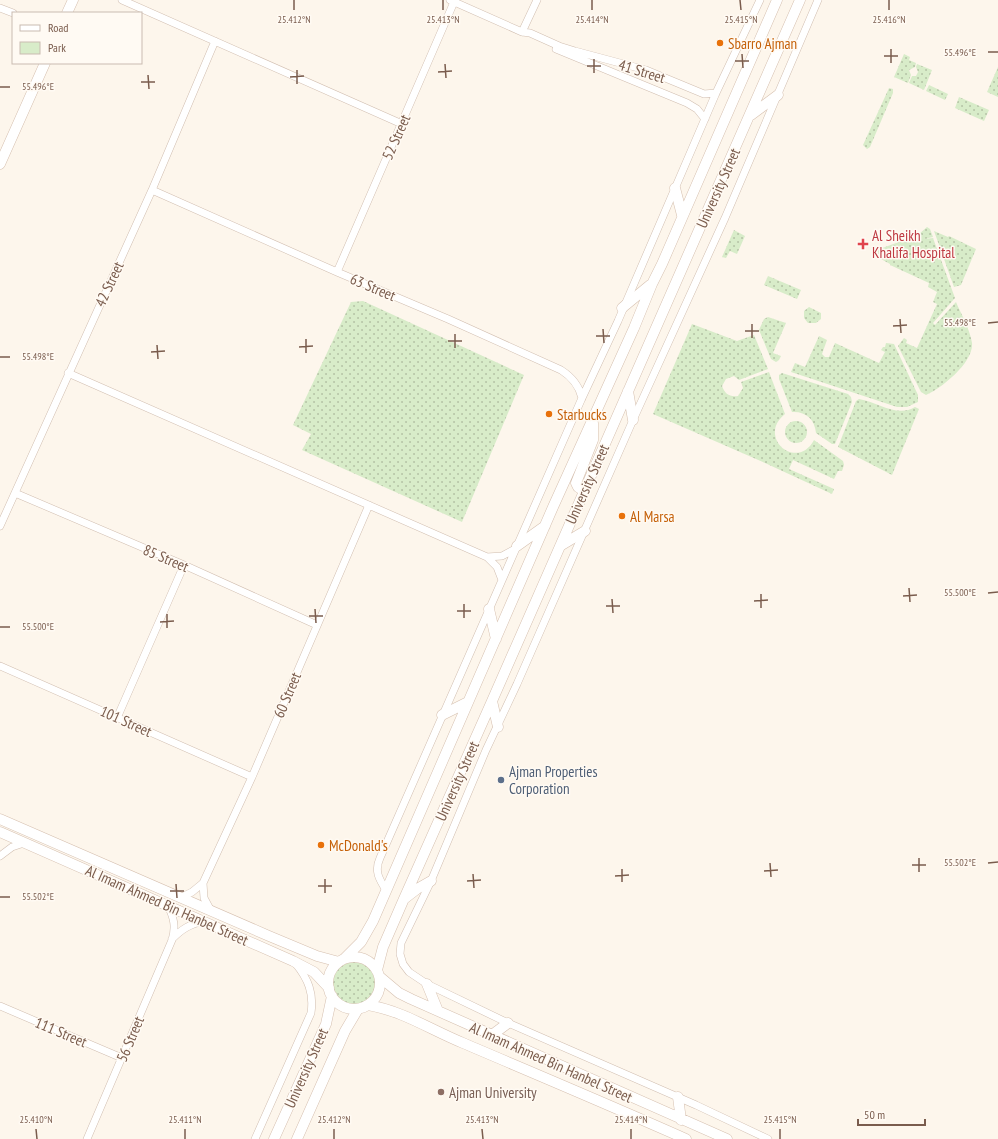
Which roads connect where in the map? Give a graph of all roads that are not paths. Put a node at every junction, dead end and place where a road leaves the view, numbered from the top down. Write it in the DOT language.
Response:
graph roads {
  1 [pos="73,0"];
  2 [pos="122,0"];
  3 [pos="537,0"];
  4 [pos="760,0"];
  5 [pos="777,0"];
  6 [pos="800,0"];
  7 [pos="818,0"];
  8 [pos="452,1"];
  9 [pos="0,8"];
  10 [pos="67,12"];
  11 [pos="12,14"];
  12 [pos="522,32"];
  13 [pos="215,41"];
  14 [pos="45,64"];
  15 [pos="716,93"];
  16 [pos="778,95"];
  17 [pos="749,116"];
  18 [pos="705,119"];
  19 [pos="402,124"];
  20 [pos="0,164"];
  21 [pos="675,188"];
  22 [pos="152,190"];
  23 [pos="682,215"];
  24 [pos="336,272"];
  25 [pos="652,284"];
  26 [pos="622,308"];
  27 [pos="68,373"];
  28 [pos="628,391"];
  29 [pos="582,398"];
  30 [pos="633,420"];
  31 [pos="592,421"];
  32 [pos="584,491"];
  33 [pos="15,493"];
  34 [pos="369,505"];
  35 [pos="0,526"];
  36 [pos="545,526"];
  37 [pos="585,531"];
  38 [pos="560,546"];
  39 [pos="517,547"];
  40 [pos="487,557"];
  41 [pos="184,566"];
  42 [pos="502,580"];
  43 [pos="489,609"];
  44 [pos="317,625"];
  45 [pos="496,639"];
  46 [pos="0,666"];
  47 [pos="492,701"];
  48 [pos="468,702"];
  49 [pos="442,715"];
  50 [pos="117,718"];
  51 [pos="498,727"];
  52 [pos="252,777"];
  53 [pos="0,819"];
  54 [pos="0,832"];
  55 [pos="24,843"];
  56 [pos="0,856"];
  57 [pos="431,881"];
  58 [pos="203,883"];
  59 [pos="386,890"];
  60 [pos="180,898"];
  61 [pos="403,901"];
  62 [pos="168,906"];
  63 [pos="211,912"];
  64 [pos="205,921"];
  65 [pos="172,940"];
  66 [pos="342,960"];
  67 [pos="293,961"];
  68 [pos="378,973"];
  69 [pos="427,984"];
  70 [pos="330,992"];
  71 [pos="368,1005"];
  72 [pos="0,1006"];
  73 [pos="358,1009"];
  74 [pos="438,1011"];
  75 [pos="508,1023"];
  76 [pos="492,1035"];
  77 [pos="122,1058"];
  78 [pos="678,1097"];
  79 [pos="682,1120"];
  80 [pos="281,1124"];
  81 [pos="87,1139"];
  82 [pos="255,1139"];
  83 [pos="265,1139"];
  84 [pos="274,1139"];
  85 [pos="297,1139"];
  86 [pos="686,1139"];
  87 [pos="727,1139"];
  88 [pos="768,1139"];
  1 -- 10 [label="main road"];
  2 -- 13 [label="street"];
  3 -- 12 [label="street"];
  4 -- 15 [label="street"];
  5 -- 23 [label="main road, University Street"];
  6 -- 17 [label="main road, University Street"];
  7 -- 16 [label="street"];
  8 -- 12 [label="street, 41 Street"];
  8 -- 19 [label="street, 52 Street"];
  9 -- 11 [label="street"];
  12 -- 15 [label="street, 41 Street"];
  12 -- 18 [label="street, 41 Street"];
  13 -- 19 [label="street"];
  13 -- 22 [label="street, 42 Street"];
  14 -- 20 [label="main road"];
  15 -- 18 [label="street"];
  16 -- 17 [label="main road"];
  16 -- 30 [label="street"];
  17 -- 28 [label="main road, University Street"];
  18 -- 21 [label="street"];
  19 -- 24 [label="street, 52 Street"];
  21 -- 23 [label="main road"];
  21 -- 26 [label="street"];
  22 -- 24 [label="street, 63 Street"];
  22 -- 27 [label="street, 42 Street"];
  23 -- 25 [label="main road, University Street"];
  24 -- 29 [label="street, 63 Street"];
  25 -- 26 [label="main road"];
  25 -- 31 [label="main road, University Street"];
  26 -- 29 [label="street"];
  27 -- 33 [label="street, 42 Street"];
  27 -- 34 [label="street"];
  28 -- 30 [label="main road"];
  28 -- 32 [label="main road, University Street"];
  29 -- 39 [label="street"];
  30 -- 37 [label="street"];
  31 -- 32 [label="main road"];
  31 -- 36 [label="main road, University Street"];
  32 -- 38 [label="main road, University Street"];
  33 -- 35 [label="street, 42 Street"];
  33 -- 41 [label="street, 85 Street"];
  34 -- 40 [label="street"];
  34 -- 44 [label="street, 60 Street"];
  36 -- 39 [label="main road"];
  36 -- 45 [label="main road, University Street"];
  37 -- 38 [label="main road"];
  37 -- 51 [label="street"];
  38 -- 47 [label="main road, University Street"];
  39 -- 40 [label="street"];
  39 -- 42 [label="street"];
  40 -- 42 [label="street"];
  41 -- 44 [label="street, 85 Street"];
  41 -- 50 [label="street"];
  42 -- 43 [label="street"];
  43 -- 45 [label="main road"];
  43 -- 49 [label="street"];
  44 -- 52 [label="street, 60 Street"];
  45 -- 48 [label="main road, University Street"];
  46 -- 50 [label="street, 101 Street"];
  47 -- 51 [label="main road"];
  47 -- 61 [label="main road, University Street"];
  48 -- 49 [label="main road"];
  48 -- 59 [label="main road, University Street"];
  49 -- 59 [label="street"];
  50 -- 52 [label="street, 101 Street"];
  51 -- 57 [label="street"];
  52 -- 58 [label="street, 60 Street"];
  53 -- 60 [label="main road, Al Imam Ahmed Bin Hanbel Street"];
  54 -- 55 [label="main road, Al Imam Ahmed Bin Hanbel Street"];
  55 -- 56 [label="street"];
  55 -- 62 [label="main road, Al Imam Ahmed Bin Hanbel Street"];
  57 -- 61 [label="main road"];
  57 -- 69 [label="street"];
  58 -- 60 [label="street, 60 Street"];
  58 -- 63 [label="street"];
  59 -- 66 [label="main road, University Street"];
  60 -- 63 [label="main road, Al Imam Ahmed Bin Hanbel Street"];
  61 -- 68 [label="main road, University Street"];
  62 -- 64 [label="main road, Al Imam Ahmed Bin Hanbel Street"];
  62 -- 65 [label="street, 56 Street"];
  63 -- 66 [label="main road, Al Imam Ahmed Bin Hanbel Street"];
  64 -- 65 [label="street, 56 Street"];
  64 -- 67 [label="main road, Al Imam Ahmed Bin Hanbel Street"];
  65 -- 77 [label="street, 56 Street"];
  66 -- 68 [label="main road"];
  66 -- 70 [label="main road"];
  67 -- 70 [label="main road, Al Imam Ahmed Bin Hanbel Street"];
  67 -- 82 [label="street"];
  68 -- 71 [label="main road"];
  68 -- 74 [label="main road, Al Imam Ahmed Bin Hanbel Street"];
  69 -- 74 [label="main road"];
  69 -- 75 [label="street"];
  70 -- 73 [label="main road"];
  70 -- 80 [label="main road, University Street"];
  71 -- 73 [label="main road"];
  71 -- 86 [label="main road, Al Imam Ahmed Bin Hanbel Street"];
  72 -- 77 [label="street, 111 Street"];
  73 -- 85 [label="main road, University Street"];
  74 -- 76 [label="main road, Al Imam Ahmed Bin Hanbel Street"];
  75 -- 76 [label="main road"];
  75 -- 78 [label="street"];
  76 -- 79 [label="main road, Al Imam Ahmed Bin Hanbel Street"];
  77 -- 81 [label="street, 56 Street"];
  78 -- 79 [label="main road"];
  78 -- 88 [label="street"];
  79 -- 87 [label="main road, Al Imam Ahmed Bin Hanbel Street"];
  80 -- 83 [label="main road"];
  80 -- 84 [label="main road, University Street"];
}
